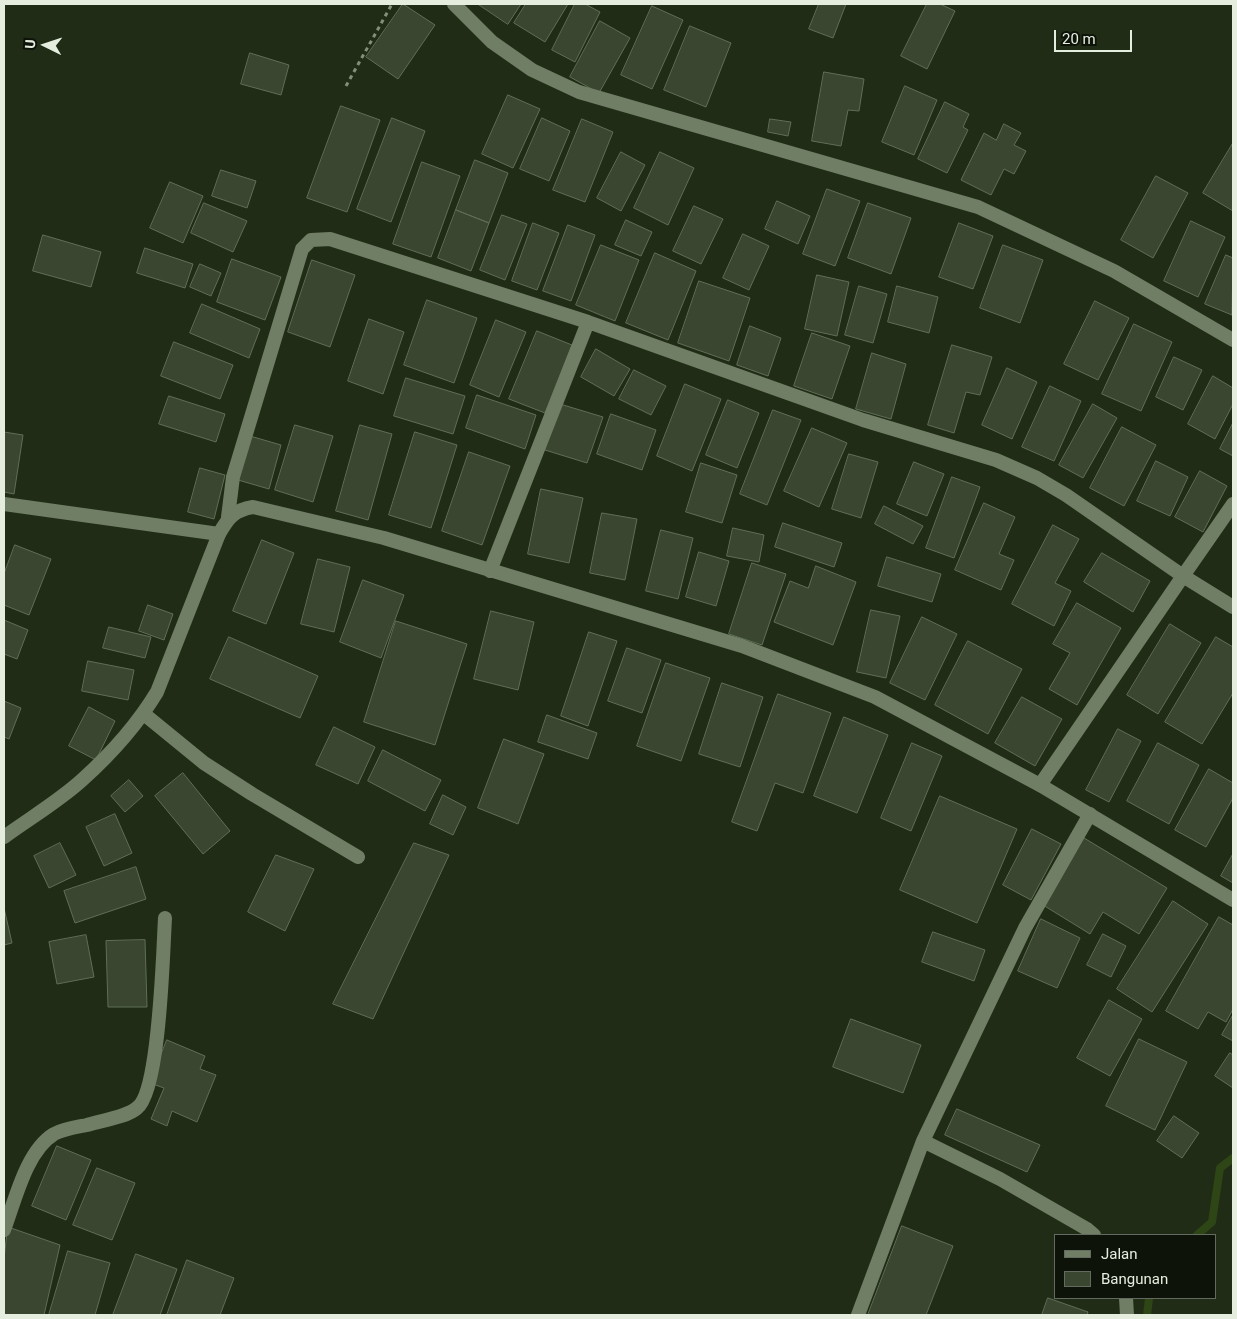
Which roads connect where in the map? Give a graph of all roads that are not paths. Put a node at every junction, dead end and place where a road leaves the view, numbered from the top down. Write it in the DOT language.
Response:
graph roads {
  1 [pos="454,4"];
  2 [pos="588,322"];
  3 [pos="1233,340"];
  4 [pos="4,504"];
  5 [pos="1233,504"];
  6 [pos="228,517"];
  7 [pos="219,534"];
  8 [pos="490,571"];
  9 [pos="1183,576"];
  10 [pos="1233,607"];
  11 [pos="144,714"];
  12 [pos="1040,785"];
  13 [pos="1090,814"];
  14 [pos="4,837"];
  15 [pos="358,857"];
  16 [pos="1233,900"];
  17 [pos="165,918"];
  18 [pos="924,1141"];
  19 [pos="4,1230"];
  20 [pos="1093,1234"];
  21 [pos="1126,1299"];
  22 [pos="858,1315"];
  23 [pos="1127,1315"];
  1 -- 3 [label="street"];
  2 -- 6 [label="street"];
  2 -- 8 [label="street"];
  2 -- 9 [label="street"];
  4 -- 7 [label="street"];
  5 -- 9 [label="street"];
  6 -- 7 [label="street"];
  6 -- 8 [label="street"];
  7 -- 11 [label="street"];
  8 -- 12 [label="street"];
  9 -- 10 [label="street"];
  9 -- 12 [label="street"];
  11 -- 14 [label="street"];
  11 -- 15 [label="street"];
  12 -- 13 [label="street"];
  13 -- 16 [label="street"];
  13 -- 18 [label="street"];
  17 -- 19 [label="street"];
  18 -- 20 [label="street"];
  18 -- 22 [label="street"];
  21 -- 23 [label="street"];
}
